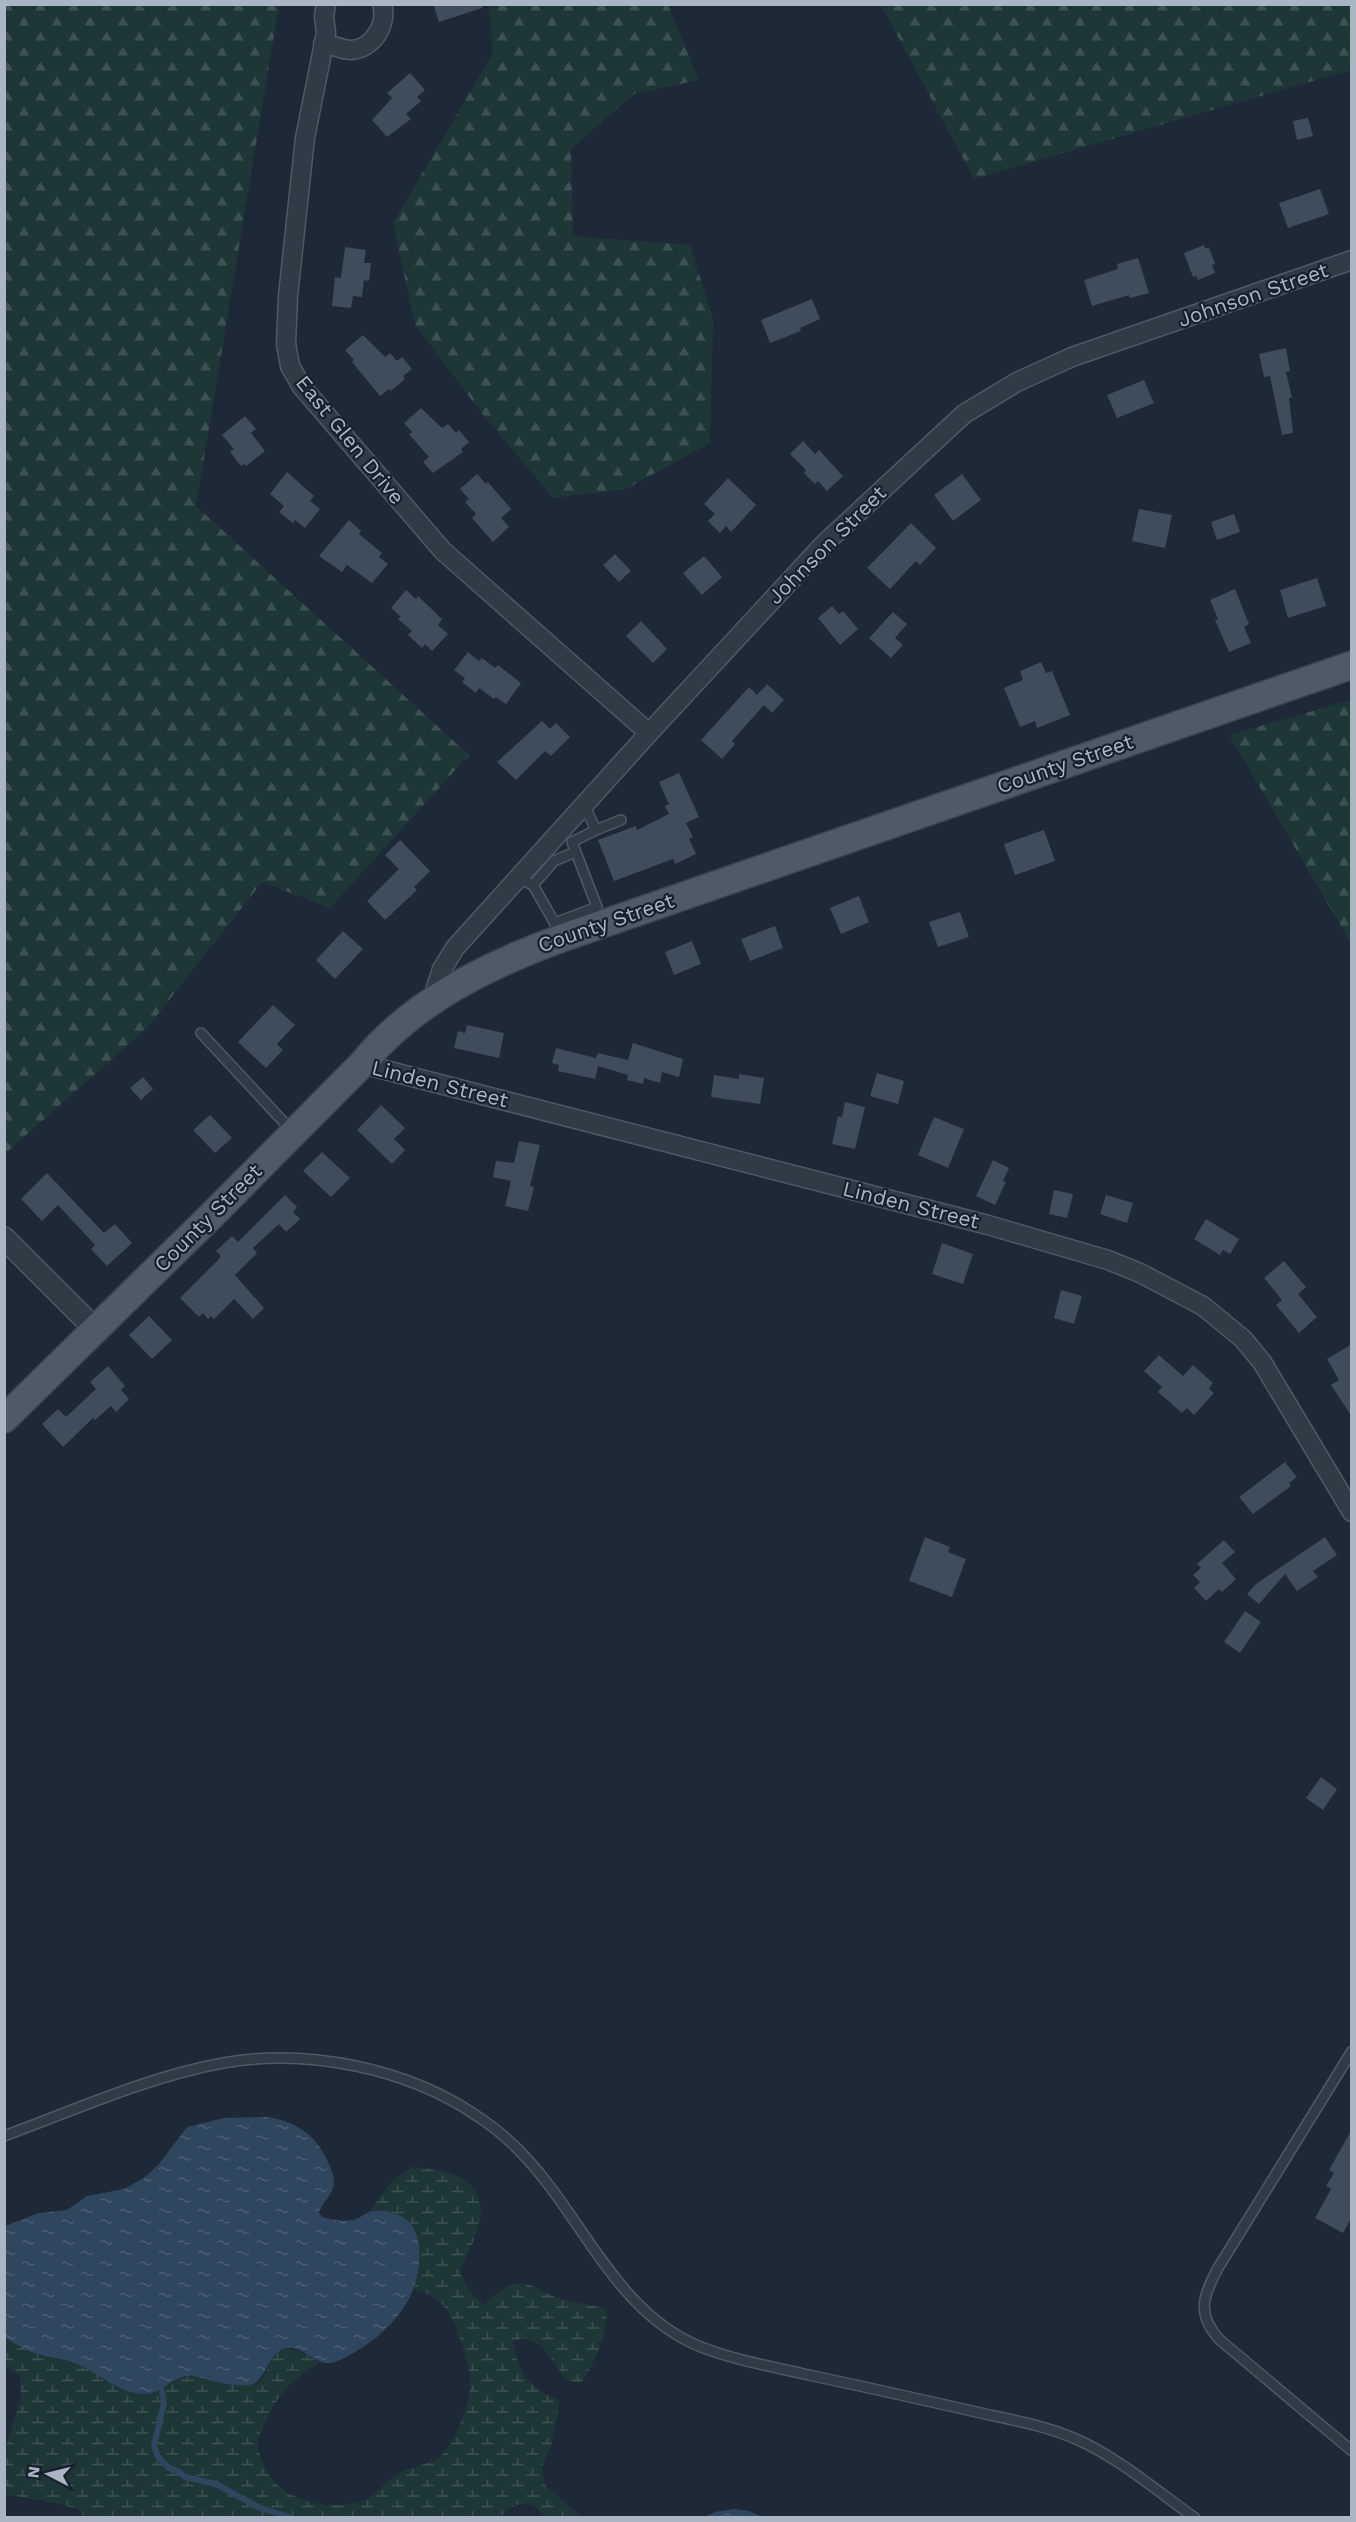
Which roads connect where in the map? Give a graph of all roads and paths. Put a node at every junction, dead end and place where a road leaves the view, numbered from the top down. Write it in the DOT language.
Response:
graph roads {
  1 [pos="326,4"];
  2 [pos="382,4"];
  3 [pos="323,44"];
  4 [pos="1352,260"];
  5 [pos="1352,665"];
  6 [pos="649,733"];
  7 [pos="584,805"];
  8 [pos="621,820"];
  9 [pos="596,830"];
  10 [pos="575,852"];
  11 [pos="525,882"];
  12 [pos="559,930"];
  13 [pos="431,1003"];
  14 [pos="201,1033"];
  15 [pos="362,1064"];
  16 [pos="293,1133"];
  17 [pos="4,1238"];
  18 [pos="95,1329"];
  19 [pos="4,1419"];
  20 [pos="1352,1512"];
  21 [pos="1352,2051"];
  22 [pos="4,2136"];
  23 [pos="1352,2451"];
  24 [pos="1196,2517"];
  1 -- 3 [label="street, East Glen Drive"];
  2 -- 3 [label="street"];
  3 -- 6 [label="street, East Glen Drive"];
  4 -- 6 [label="street, Johnson Street"];
  5 -- 12 [label="main road, County Street"];
  6 -- 7 [label="street, Johnson Street"];
  7 -- 9 [label="lane"];
  7 -- 11 [label="street, Johnson Street"];
  8 -- 9 [label="lane"];
  9 -- 10 [label="lane"];
  10 -- 11 [label="lane"];
  10 -- 12 [label="lane"];
  11 -- 12 [label="lane"];
  11 -- 13 [label="street, Johnson Street"];
  12 -- 13 [label="main road, County Street"];
  13 -- 15 [label="main road, County Street"];
  14 -- 16 [label="lane"];
  15 -- 16 [label="main road, County Street"];
  15 -- 20 [label="street, Linden Street"];
  16 -- 18 [label="main road, County Street"];
  17 -- 18 [label="street"];
  18 -- 19 [label="main road, County Street"];
  21 -- 23 [label="lane"];
  22 -- 24 [label="lane"];
}
